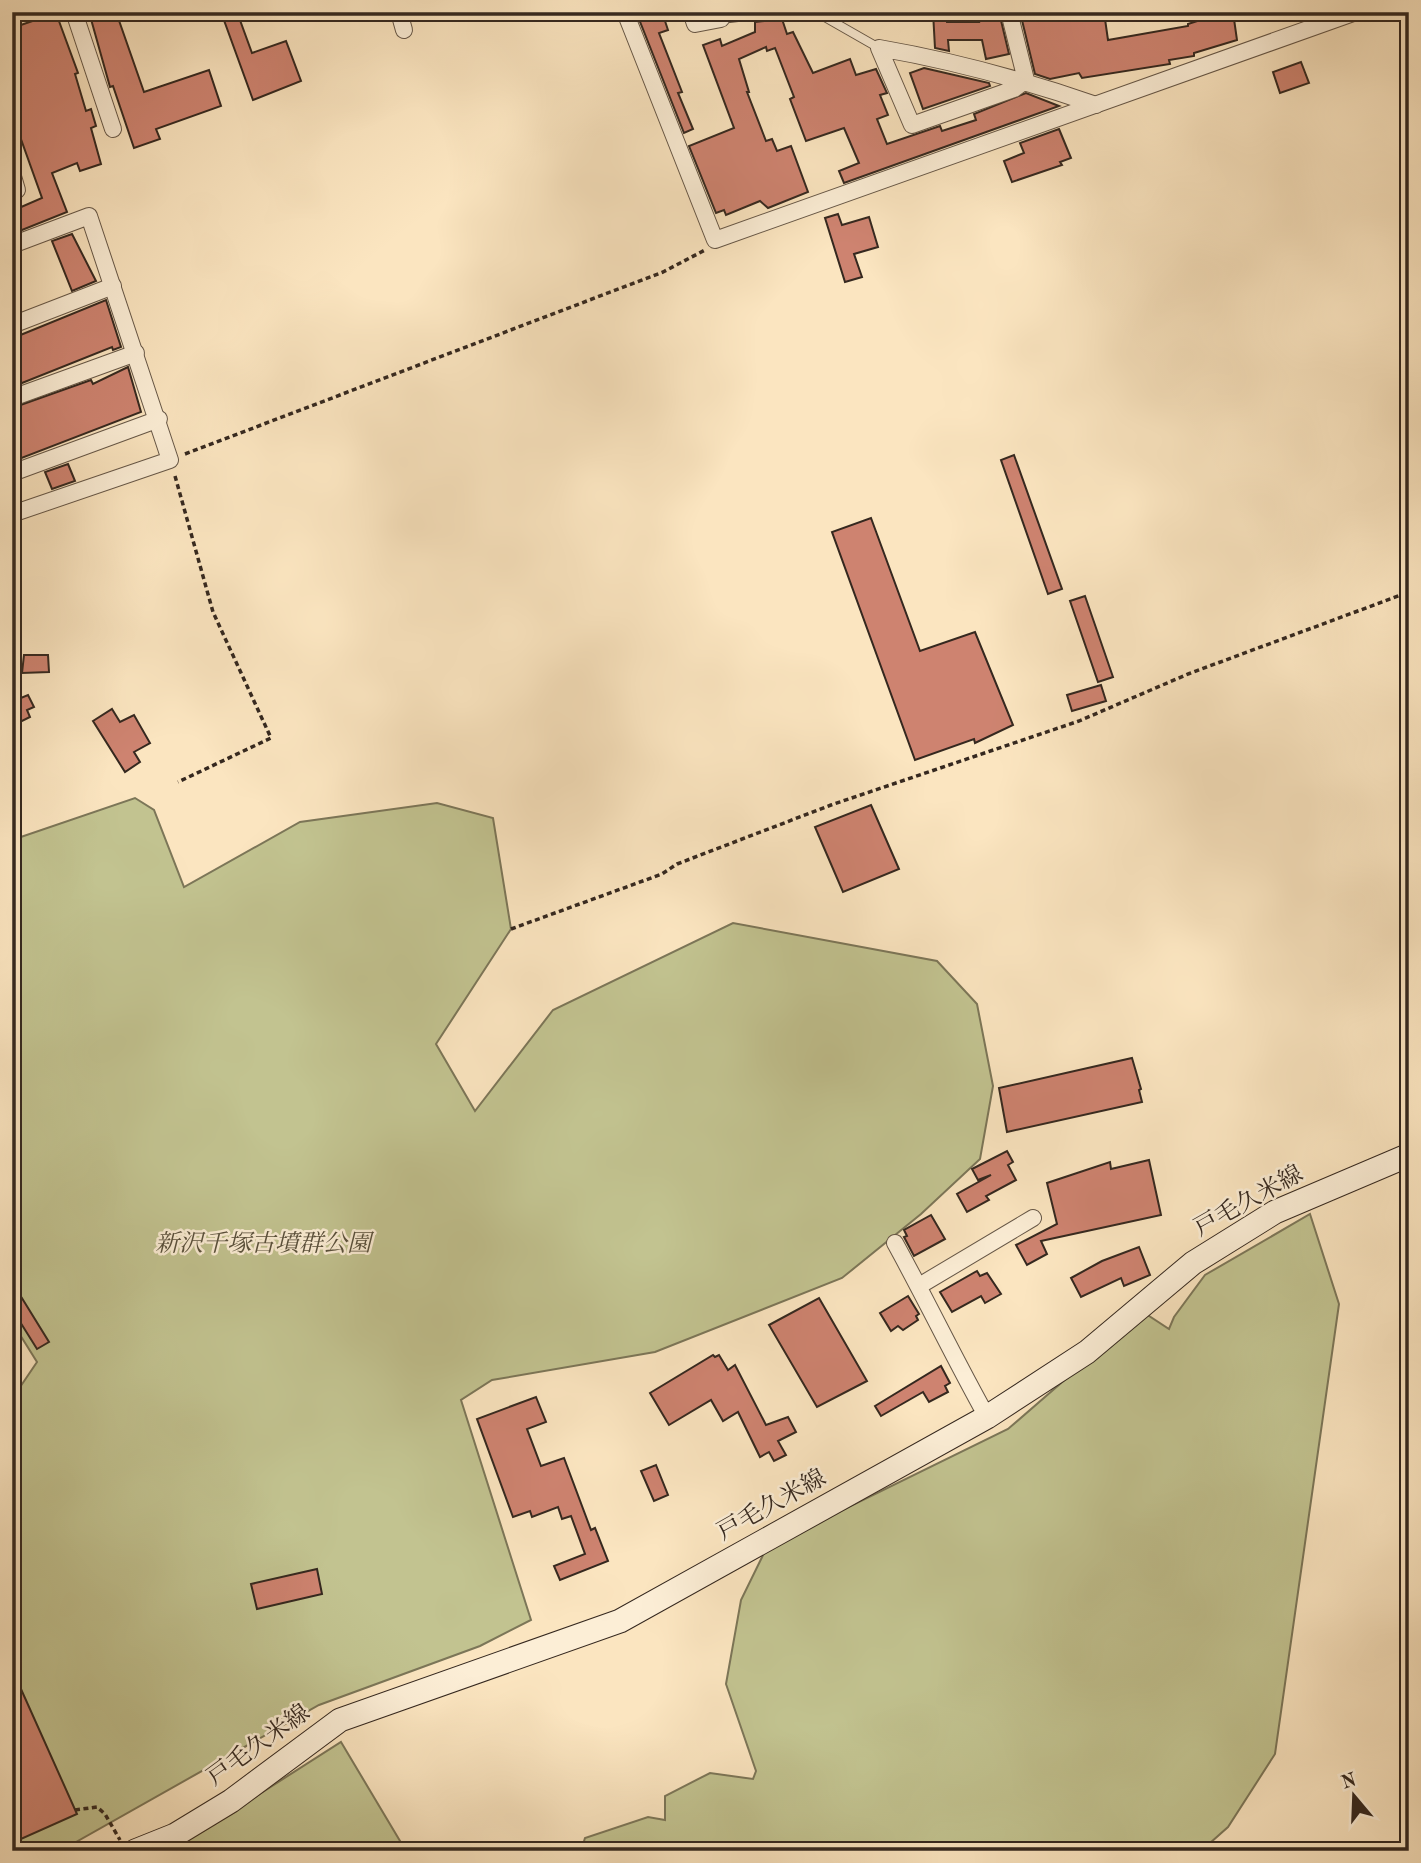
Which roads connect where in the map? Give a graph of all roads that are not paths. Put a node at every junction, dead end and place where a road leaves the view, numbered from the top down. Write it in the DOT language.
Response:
graph roads {
  1 [pos="74,12"];
  2 [pos="399,12"];
  3 [pos="625,12"];
  4 [pos="691,12"];
  5 [pos="782,12"];
  6 [pos="816,12"];
  7 [pos="1009,12"];
  8 [pos="1356,12"];
  9 [pos="721,19"];
  10 [pos="404,30"];
  11 [pos="879,48"];
  12 [pos="1026,80"];
  13 [pos="1096,105"];
  14 [pos="113,129"];
  15 [pos="12,173"];
  16 [pos="12,191"];
  17 [pos="12,245"];
  18 [pos="113,286"];
  19 [pos="12,325"];
  20 [pos="136,353"];
  21 [pos="12,398"];
  22 [pos="159,419"];
  23 [pos="12,473"];
  24 [pos="12,514"];
  25 [pos="1409,1155"];
  26 [pos="1033,1218"];
  27 [pos="895,1243"];
  28 [pos="919,1286"];
  29 [pos="987,1417"];
  30 [pos="135,1851"];
  1 -- 14 [label="street"];
  2 -- 10 [label="street"];
  3 -- 13 [label="street"];
  4 -- 9 [label="street"];
  5 -- 9 [label="lane"];
  6 -- 11 [label="lane"];
  7 -- 12 [label="street"];
  8 -- 13 [label="street"];
  11 -- 12 [label="street"];
  11 -- 12 [label="street"];
  12 -- 13 [label="street"];
  15 -- 16 [label="street"];
  17 -- 18 [label="street"];
  18 -- 19 [label="street"];
  18 -- 20 [label="street"];
  20 -- 21 [label="street"];
  20 -- 22 [label="street"];
  22 -- 23 [label="street"];
  22 -- 24 [label="street"];
  25 -- 29 [label="main road, 戸毛久米線"];
  26 -- 28 [label="street"];
  27 -- 28 [label="street"];
  28 -- 29 [label="street"];
  29 -- 30 [label="main road, 戸毛久米線"];
}
